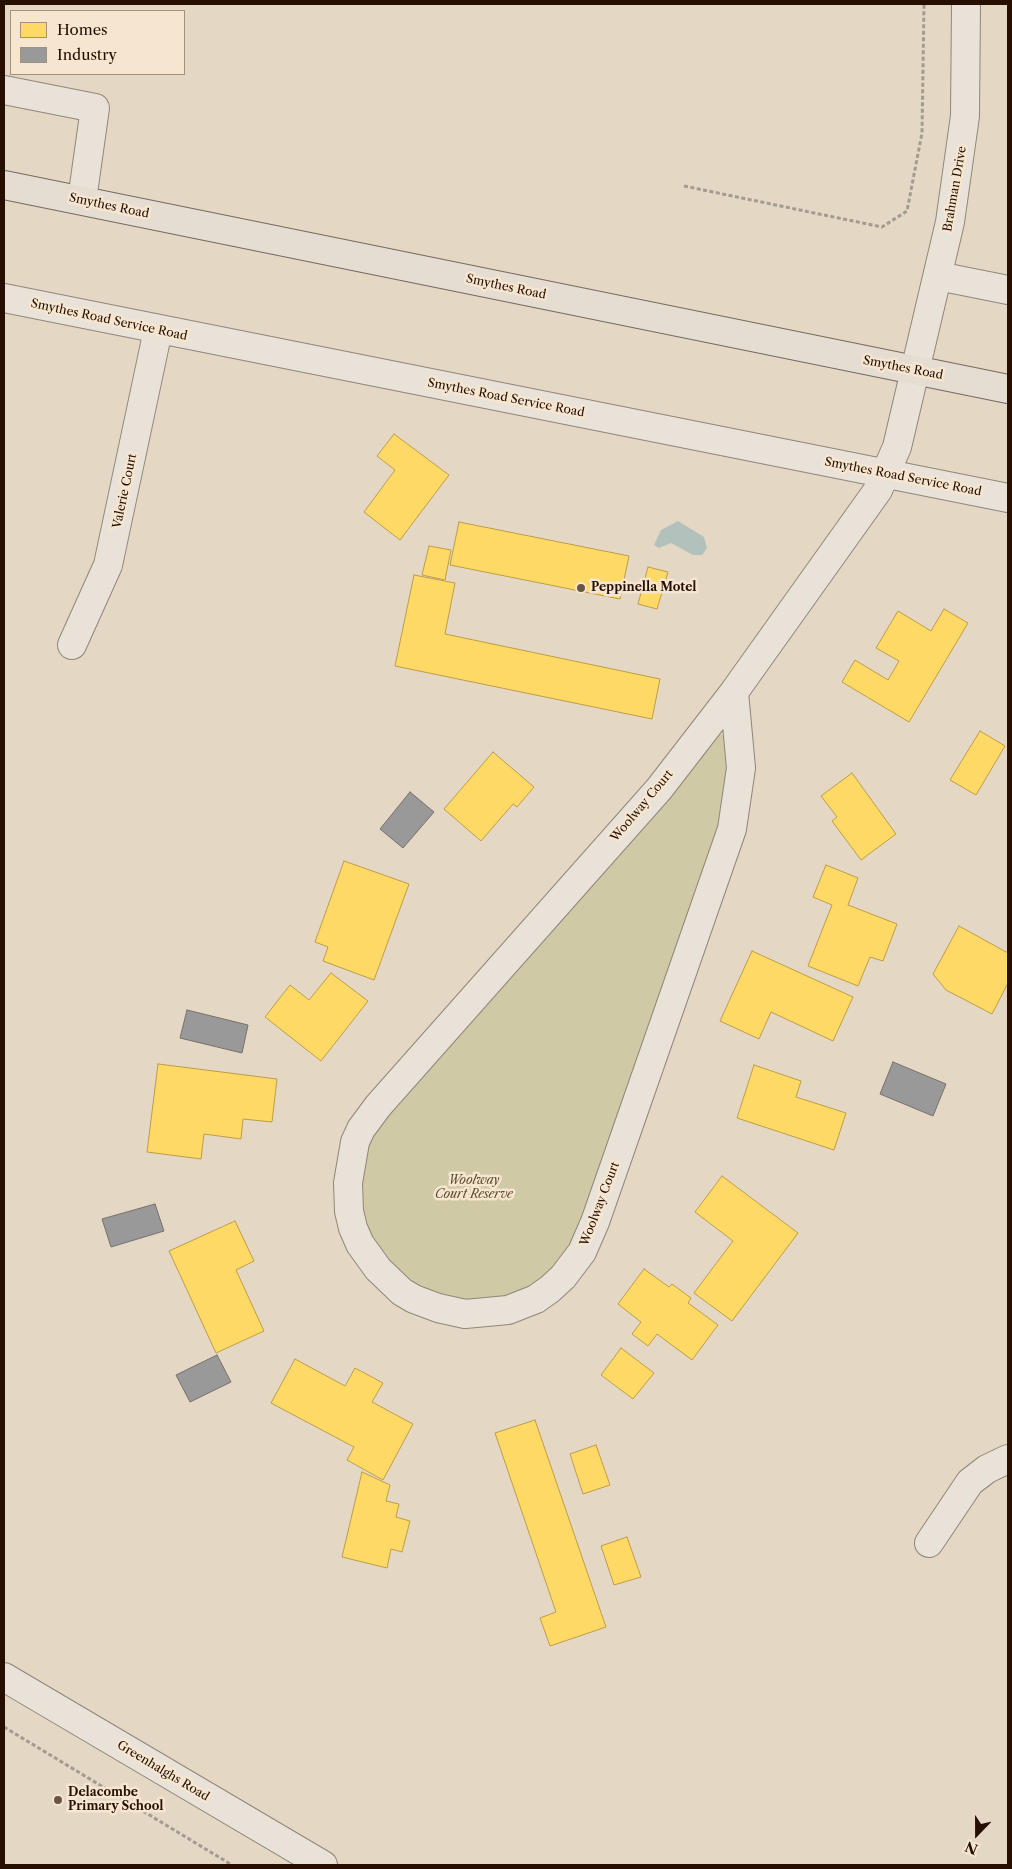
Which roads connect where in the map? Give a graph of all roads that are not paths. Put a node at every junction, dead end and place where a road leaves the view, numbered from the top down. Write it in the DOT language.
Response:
graph roads {
  1 [pos="966,4"];
  2 [pos="4,90"];
  3 [pos="4,184"];
  4 [pos="82,200"];
  5 [pos="938,276"];
  6 [pos="1008,290"];
  7 [pos="4,298"];
  8 [pos="158,330"];
  9 [pos="914,370"];
  10 [pos="1008,389"];
  11 [pos="887,473"];
  12 [pos="1008,498"];
  13 [pos="72,645"];
  14 [pos="734,692"];
  15 [pos="1008,1459"];
  16 [pos="928,1543"];
  17 [pos="4,1677"];
  18 [pos="323,1865"];
  1 -- 5 [label="street, Brahman Drive"];
  2 -- 4 [label="street"];
  3 -- 4 [label="main road, Smythes Road"];
  4 -- 9 [label="main road, Smythes Road"];
  5 -- 6 [label="street"];
  5 -- 9 [label="street, Brahman Drive"];
  7 -- 8 [label="street, Smythes Road Service Road"];
  8 -- 11 [label="street, Smythes Road Service Road"];
  8 -- 13 [label="street, Valerie Court"];
  9 -- 10 [label="main road, Smythes Road"];
  9 -- 11 [label="street, Woolway Court"];
  11 -- 12 [label="street, Smythes Road Service Road"];
  11 -- 14 [label="street, Woolway Court"];
  14 -- 14 [label="street, Woolway Court"];
  15 -- 16 [label="street"];
  17 -- 18 [label="street, Greenhalghs Road"];
}
